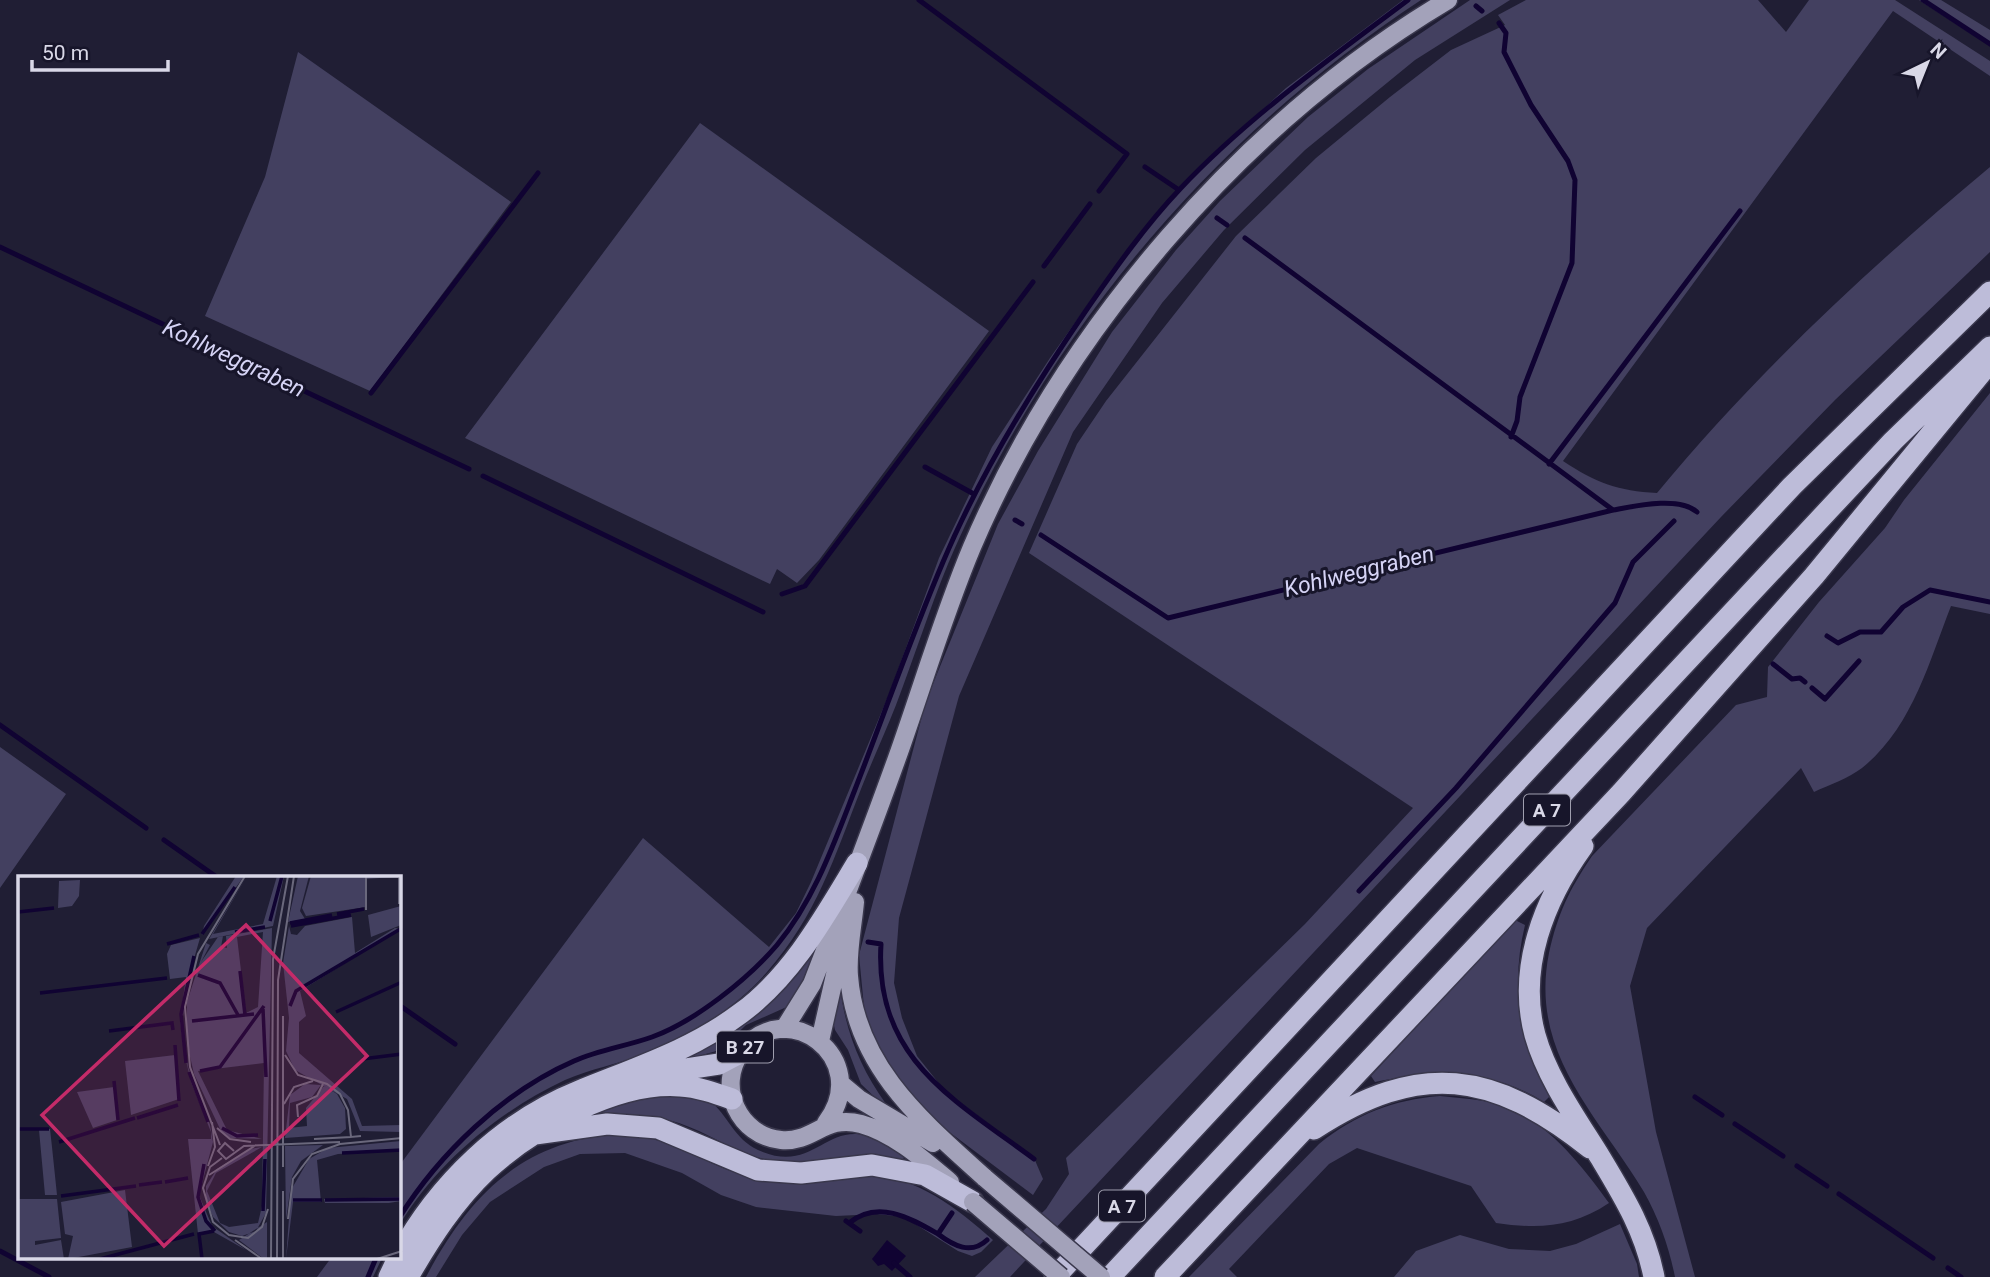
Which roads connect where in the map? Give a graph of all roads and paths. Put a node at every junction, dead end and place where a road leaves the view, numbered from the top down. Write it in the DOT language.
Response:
graph roads {
  1 [pos="1448,0"];
  2 [pos="1990,292"];
  3 [pos="1990,347"];
  4 [pos="1990,362"];
  5 [pos="896,759"];
  6 [pos="1621,793"];
  7 [pos="857,863"];
  8 [pos="855,902"];
  9 [pos="784,1030"];
  10 [pos="820,1041"];
  11 [pos="740,1053"];
  12 [pos="613,1079"];
  13 [pos="841,1084"];
  14 [pos="732,1099"];
  15 [pos="826,1123"];
  16 [pos="535,1134"];
  17 [pos="1289,1144"];
  18 [pos="1600,1156"];
  19 [pos="985,1178"];
  20 [pos="973,1202"];
  21 [pos="401,1254"];
  22 [pos="398,1260"];
  23 [pos="389,1277"];
  24 [pos="408,1277"];
  25 [pos="1055,1277"];
  26 [pos="1061,1277"];
  27 [pos="1101,1277"];
  28 [pos="1110,1277"];
  29 [pos="1165,1277"];
  30 [pos="1654,1277"];
  1 -- 5 [label="main road"];
  2 -- 25 [label="highway, A 7"];
  3 -- 28 [label="highway, A 7"];
  4 -- 6 [label="highway"];
  5 -- 7 [label="main road"];
  5 -- 8 [label="main road"];
  6 -- 17 [label="highway"];
  6 -- 18 [label="highway"];
  7 -- 9 [label="main road"];
  7 -- 12 [label="highway"];
  8 -- 10 [label="main road"];
  8 -- 19 [label="main road"];
  9 -- 10 [label="main road, B 27"];
  9 -- 11 [label="main road, B 27"];
  10 -- 13 [label="main road"];
  11 -- 12 [label="highway"];
  11 -- 14 [label="main road, B 27"];
  12 -- 21 [label="highway"];
  13 -- 15 [label="main road"];
  13 -- 19 [label="main road"];
  14 -- 15 [label="main road"];
  14 -- 16 [label="highway"];
  15 -- 20 [label="main road"];
  16 -- 20 [label="highway"];
  16 -- 24 [label="highway"];
  17 -- 18 [label="highway"];
  17 -- 29 [label="highway"];
  18 -- 30 [label="highway"];
  19 -- 27 [label="main road, bridge"];
  20 -- 26 [label="main road, bridge"];
  22 -- 23 [label="highway"];
}
